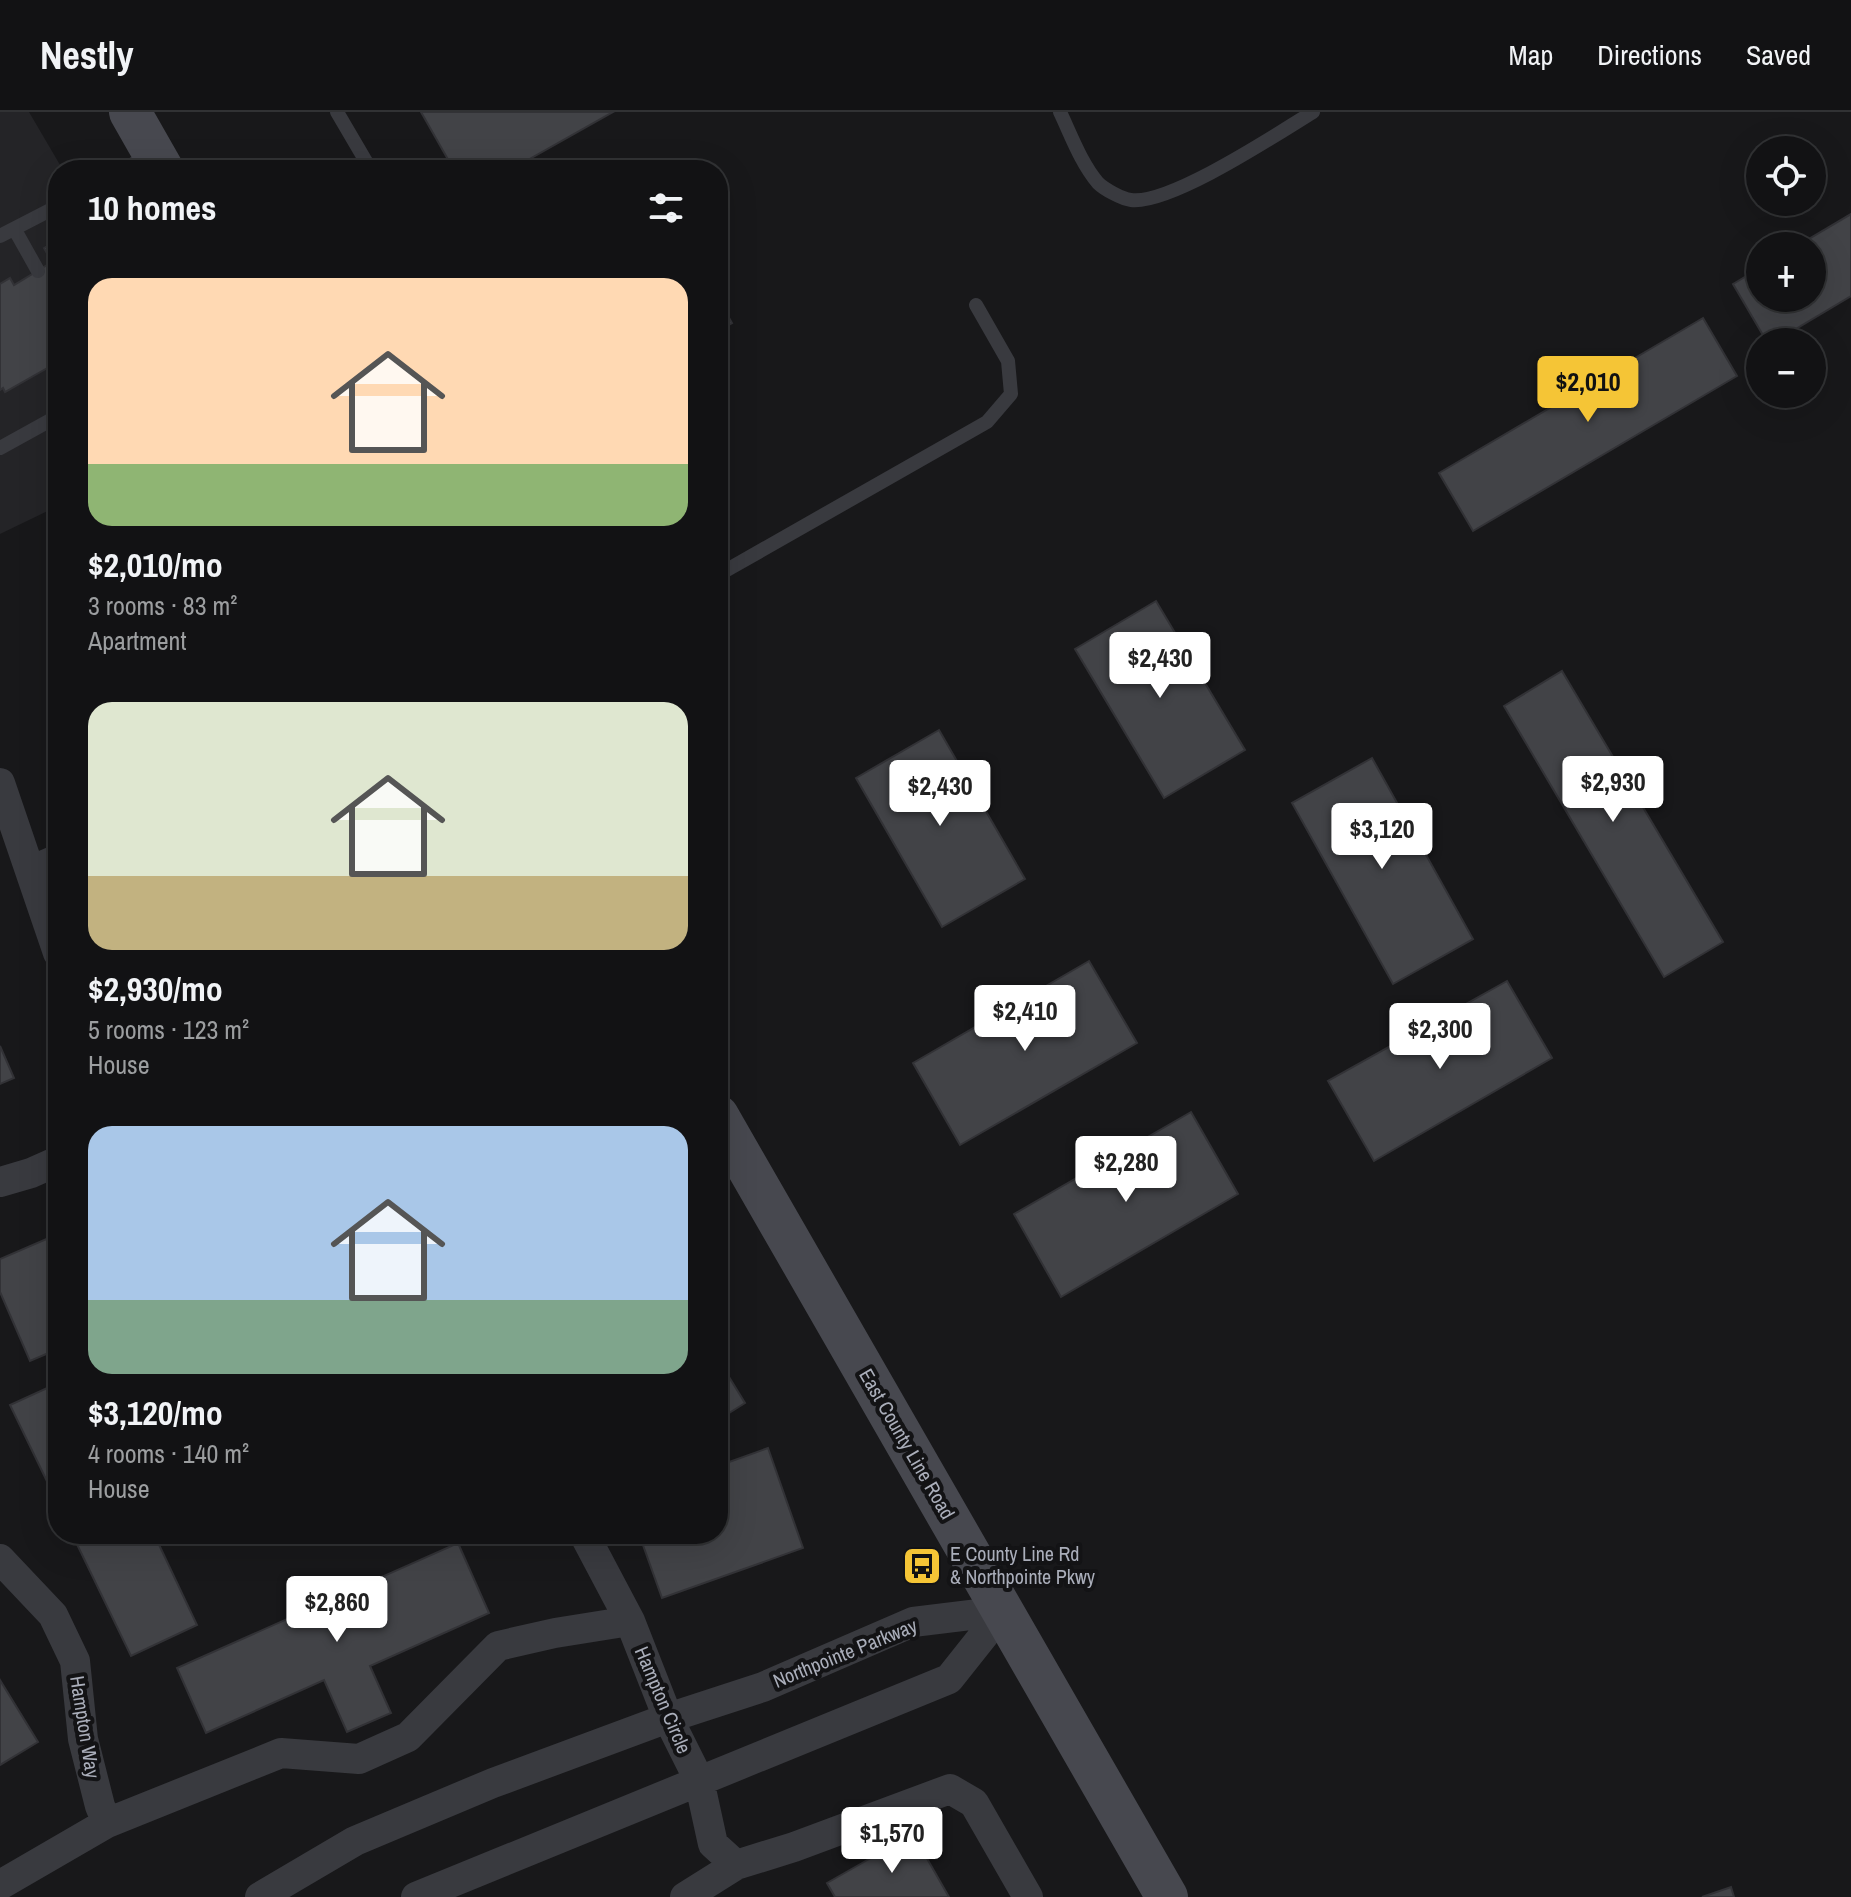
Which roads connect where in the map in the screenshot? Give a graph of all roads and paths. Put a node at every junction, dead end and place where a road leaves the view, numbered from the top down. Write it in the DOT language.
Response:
graph roads {
  1 [pos="130,112"];
  2 [pos="337,112"];
  3 [pos="1060,112"];
  4 [pos="1313,112"];
  5 [pos="145,160"];
  6 [pos="365,160"];
  7 [pos="48,212"];
  8 [pos="15,230"];
  9 [pos="0,236"];
  10 [pos="38,271"];
  11 [pos="976,305"];
  12 [pos="48,422"];
  13 [pos="0,448"];
  14 [pos="728,569"];
  15 [pos="0,783"];
  16 [pos="48,863"];
  17 [pos="30,871"];
  18 [pos="48,924"];
  19 [pos="728,1133"];
  20 [pos="48,1165"];
  21 [pos="0,1182"];
  22 [pos="589,1544"];
  23 [pos="0,1559"];
  24 [pos="1003,1611"];
  25 [pos="630,1621"];
  26 [pos="668,1718"];
  27 [pos="699,1780"];
  28 [pos="107,1823"];
  29 [pos="736,1865"];
  30 [pos="0,1885"];
  31 [pos="260,1897"];
  32 [pos="416,1897"];
  33 [pos="685,1897"];
  34 [pos="1028,1897"];
  35 [pos="1167,1897"];
  1 -- 5 [label="main road"];
  2 -- 6 [label="lane"];
  3 -- 4 [label="lane"];
  7 -- 8 [label="lane"];
  8 -- 9 [label="lane"];
  8 -- 10 [label="lane"];
  11 -- 14 [label="lane"];
  12 -- 13 [label="lane"];
  15 -- 17 [label="street"];
  16 -- 17 [label="street"];
  17 -- 18 [label="street"];
  19 -- 24 [label="main road, East County Line Road"];
  20 -- 21 [label="street"];
  22 -- 25 [label="street, Hampton Circle"];
  23 -- 28 [label="street, Hampton Way"];
  24 -- 26 [label="street, Northpointe Parkway"];
  24 -- 27 [label="street"];
  24 -- 35 [label="main road, East County Line Road"];
  25 -- 26 [label="street, Hampton Circle"];
  25 -- 28 [label="street"];
  26 -- 27 [label="street, Hampton Circle"];
  26 -- 31 [label="street, Northpointe Parkway"];
  27 -- 29 [label="street, Hampton Circle"];
  27 -- 32 [label="street"];
  28 -- 30 [label="street"];
  29 -- 33 [label="street"];
  29 -- 34 [label="street"];
}
